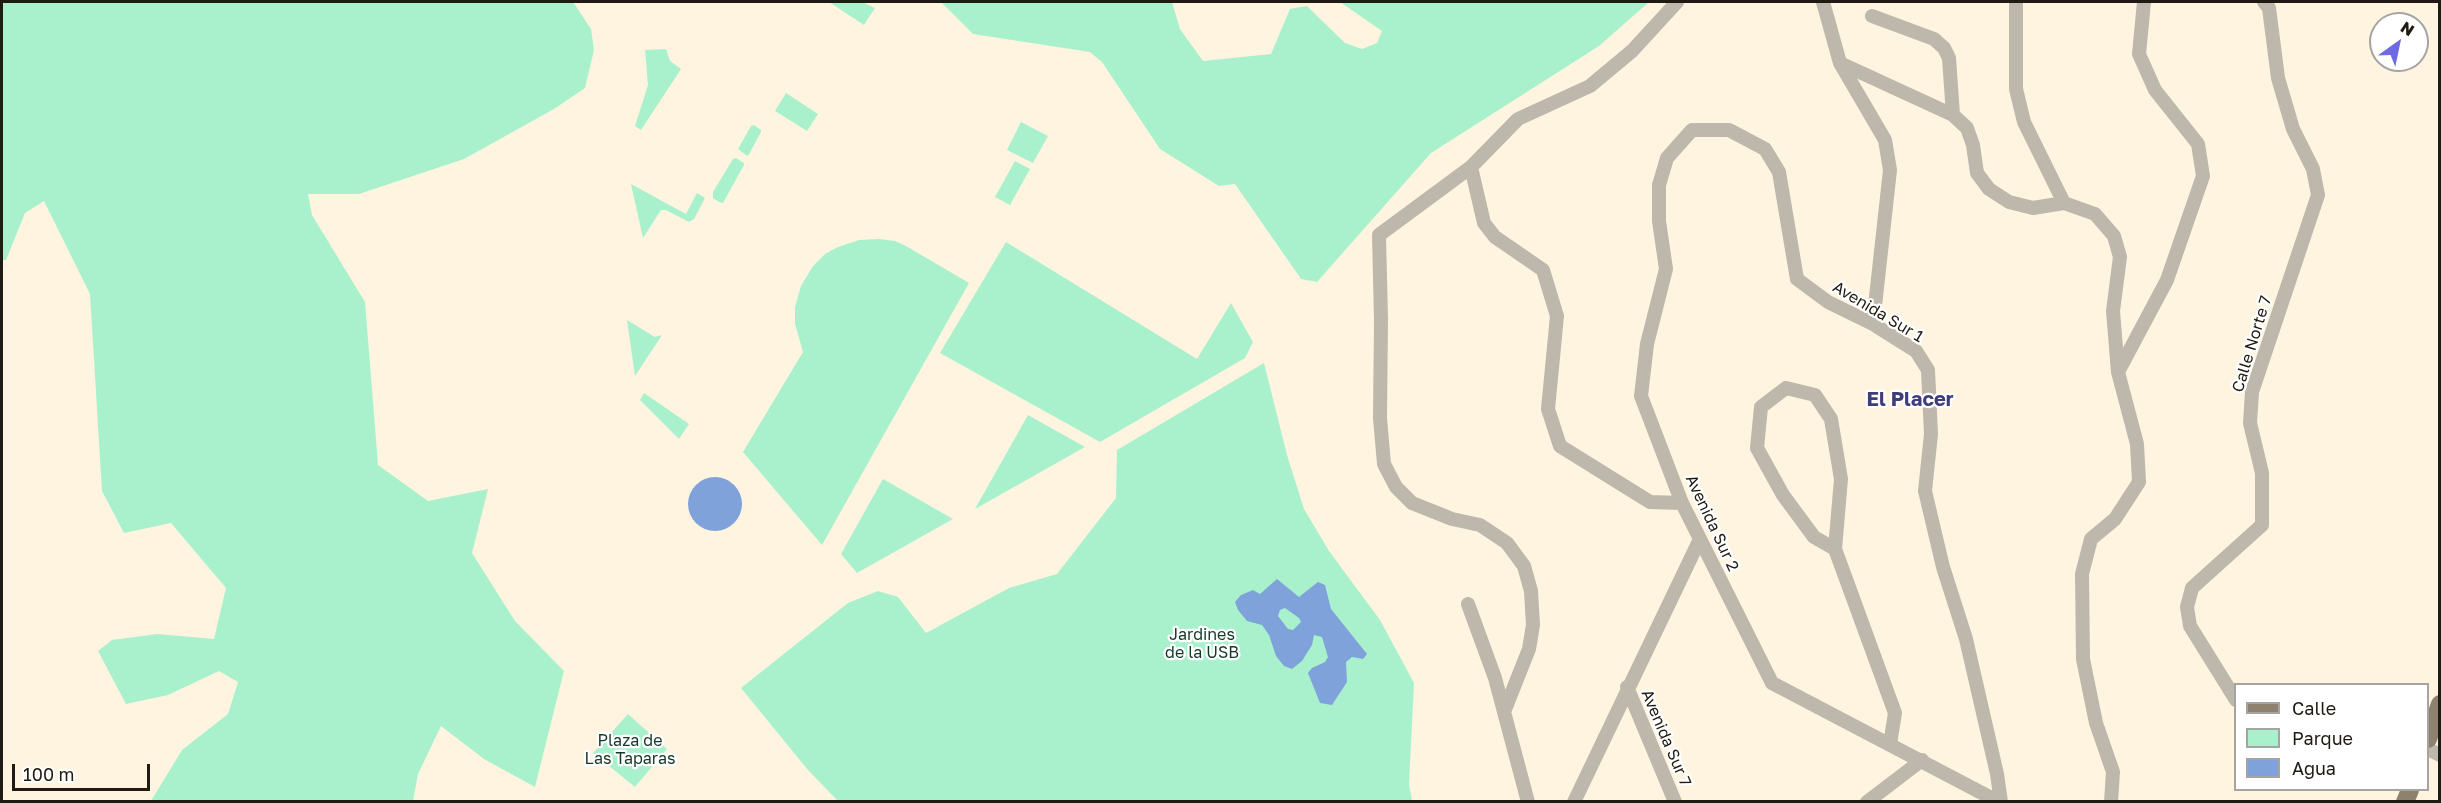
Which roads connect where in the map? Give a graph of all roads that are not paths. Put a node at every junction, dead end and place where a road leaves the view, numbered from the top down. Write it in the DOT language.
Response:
graph roads {
  1 [pos="1677,2"];
  2 [pos="1823,2"];
  3 [pos="2016,2"];
  4 [pos="2144,2"];
  5 [pos="2264,2"];
  6 [pos="1872,16"];
  7 [pos="1840,63"];
  8 [pos="1953,115"];
  9 [pos="1692,130"];
  10 [pos="1472,167"];
  11 [pos="2064,203"];
  12 [pos="1872,324"];
  13 [pos="2118,372"];
  14 [pos="1682,503"];
  15 [pos="1700,539"];
  16 [pos="1835,549"];
  17 [pos="1468,604"];
  18 [pos="1627,687"];
  19 [pos="2234,698"];
  20 [pos="2439,704"];
  21 [pos="1504,712"];
  22 [pos="2429,733"];
  23 [pos="1890,744"];
  24 [pos="1922,760"];
  25 [pos="1528,801"];
  26 [pos="1574,801"];
  27 [pos="1675,801"];
  28 [pos="1867,801"];
  29 [pos="2000,801"];
  30 [pos="2111,801"];
  1 -- 10 [label="street"];
  2 -- 7 [label="street"];
  3 -- 11 [label="street"];
  4 -- 13 [label="street"];
  5 -- 19 [label="street, Calle Norte 7"];
  6 -- 8 [label="street"];
  7 -- 8 [label="street"];
  7 -- 12 [label="street"];
  8 -- 11 [label="street"];
  9 -- 12 [label="street, Avenida Sur 1"];
  9 -- 14 [label="street, Avenida Sur 2"];
  10 -- 14 [label="street"];
  10 -- 21 [label="street"];
  11 -- 13 [label="street"];
  12 -- 29 [label="street, Avenida Sur 1"];
  13 -- 30 [label="street"];
  14 -- 15 [label="street, Avenida Sur 2"];
  15 -- 18 [label="street"];
  15 -- 23 [label="street, Avenida Sur 2"];
  16 -- 16 [label="street"];
  16 -- 23 [label="street"];
  17 -- 21 [label="street"];
  18 -- 26 [label="street"];
  18 -- 27 [label="street, Avenida Sur 7"];
  20 -- 22 [label="main road"];
  21 -- 25 [label="street"];
  23 -- 24 [label="street, Avenida Sur 2"];
  24 -- 28 [label="street"];
  24 -- 29 [label="street, Avenida Sur 2"];
}
